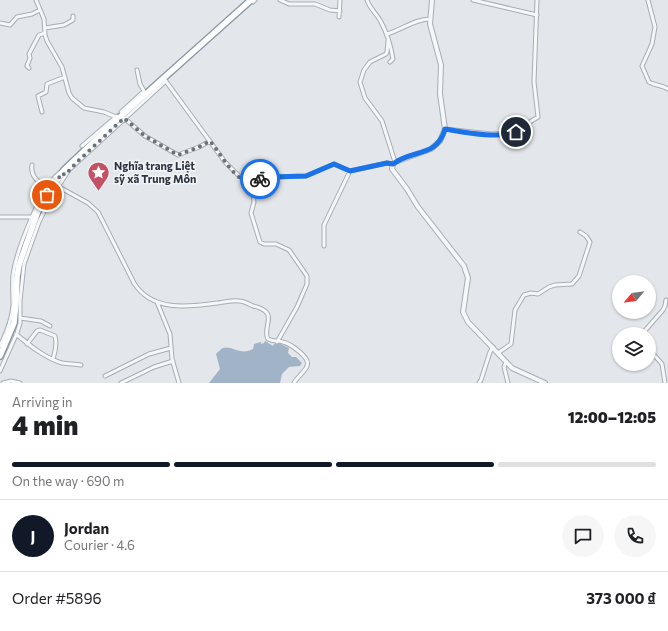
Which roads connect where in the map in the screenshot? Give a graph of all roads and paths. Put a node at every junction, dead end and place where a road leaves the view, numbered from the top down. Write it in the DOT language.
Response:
graph roads {
  1 [pos="36,0"];
  2 [pos="280,0"];
  3 [pos="340,0"];
  4 [pos="367,0"];
  5 [pos="432,0"];
  6 [pos="473,0"];
  7 [pos="537,0"];
  8 [pos="648,0"];
  9 [pos="253,1"];
  10 [pos="40,10"];
  11 [pos="340,11"];
  12 [pos="537,15"];
  13 [pos="73,16"];
  14 [pos="339,17"];
  15 [pos="430,19"];
  16 [pos="0,23"];
  17 [pos="45,28"];
  18 [pos="45,33"];
  19 [pos="387,34"];
  20 [pos="388,41"];
  21 [pos="390,62"];
  22 [pos="29,68"];
  23 [pos="137,70"];
  24 [pos="65,77"];
  25 [pos="165,79"];
  26 [pos="668,89"];
  27 [pos="42,112"];
  28 [pos="120,118"];
  29 [pos="445,129"];
  30 [pos="210,141"];
  31 [pos="82,146"];
  32 [pos="394,163"];
  33 [pos="32,165"];
  34 [pos="350,171"];
  35 [pos="64,172"];
  36 [pos="248,182"];
  37 [pos="47,188"];
  38 [pos="58,188"];
  39 [pos="0,217"];
  40 [pos="32,217"];
  41 [pos="580,232"];
  42 [pos="324,246"];
  43 [pos="666,300"];
  44 [pos="15,302"];
  45 [pos="157,302"];
  46 [pos="20,318"];
  47 [pos="50,326"];
  48 [pos="648,327"];
  49 [pos="16,334"];
  50 [pos="276,342"];
  51 [pos="27,344"];
  52 [pos="0,346"];
  53 [pos="493,347"];
  54 [pos="171,348"];
  55 [pos="498,353"];
  56 [pos="0,356"];
  57 [pos="656,357"];
  58 [pos="53,359"];
  59 [pos="173,361"];
  60 [pos="506,362"];
  61 [pos="81,365"];
  62 [pos="0,371"];
  63 [pos="104,376"];
  64 [pos="3,383"];
  65 [pos="20,383"];
  66 [pos="121,383"];
  67 [pos="179,383"];
  68 [pos="294,383"];
  69 [pos="479,383"];
  70 [pos="508,383"];
  71 [pos="545,383"];
  72 [pos="665,383"];
  1 -- 10 [label="street"];
  2 -- 11 [label="street"];
  3 -- 11 [label="street"];
  4 -- 19 [label="street"];
  5 -- 15 [label="street"];
  6 -- 12 [label="street"];
  7 -- 12 [label="street"];
  8 -- 26 [label="street"];
  9 -- 25 [label="highway"];
  10 -- 16 [label="street"];
  10 -- 17 [label="street"];
  11 -- 14 [label="street"];
  12 -- 29 [label="street"];
  13 -- 17 [label="street"];
  15 -- 19 [label="street"];
  15 -- 29 [label="street"];
  17 -- 18 [label="street"];
  18 -- 22 [label="street"];
  18 -- 24 [label="street"];
  19 -- 20 [label="street"];
  20 -- 21 [label="street"];
  20 -- 32 [label="street"];
  23 -- 28 [label="street"];
  24 -- 27 [label="street"];
  24 -- 28 [label="street"];
  25 -- 28 [label="highway"];
  25 -- 30 [label="street"];
  28 -- 30 [label="street"];
  28 -- 31 [label="street"];
  28 -- 35 [label="highway"];
  29 -- 32 [label="street"];
  30 -- 36 [label="street"];
  32 -- 34 [label="street"];
  32 -- 53 [label="street"];
  33 -- 37 [label="street"];
  34 -- 36 [label="street"];
  34 -- 42 [label="street"];
  35 -- 37 [label="street"];
  35 -- 38 [label="street"];
  35 -- 44 [label="highway"];
  36 -- 50 [label="street"];
  37 -- 40 [label="street"];
  38 -- 45 [label="street"];
  38 -- 46 [label="street"];
  39 -- 40 [label="street"];
  40 -- 44 [label="street"];
  41 -- 55 [label="street"];
  43 -- 48 [label="street"];
  44 -- 52 [label="street"];
  44 -- 56 [label="highway"];
  45 -- 50 [label="street"];
  45 -- 54 [label="street"];
  46 -- 47 [label="street"];
  46 -- 49 [label="street"];
  49 -- 51 [label="street"];
  49 -- 62 [label="street"];
  50 -- 68 [label="street"];
  51 -- 58 [label="street"];
  51 -- 58 [label="street"];
  53 -- 55 [label="street"];
  53 -- 69 [label="street"];
  54 -- 59 [label="street"];
  54 -- 63 [label="street"];
  55 -- 60 [label="street"];
  57 -- 72 [label="street"];
  58 -- 61 [label="street"];
  59 -- 66 [label="street"];
  59 -- 67 [label="street"];
  60 -- 70 [label="street"];
  60 -- 71 [label="street"];
  64 -- 65 [label="street"];
}
